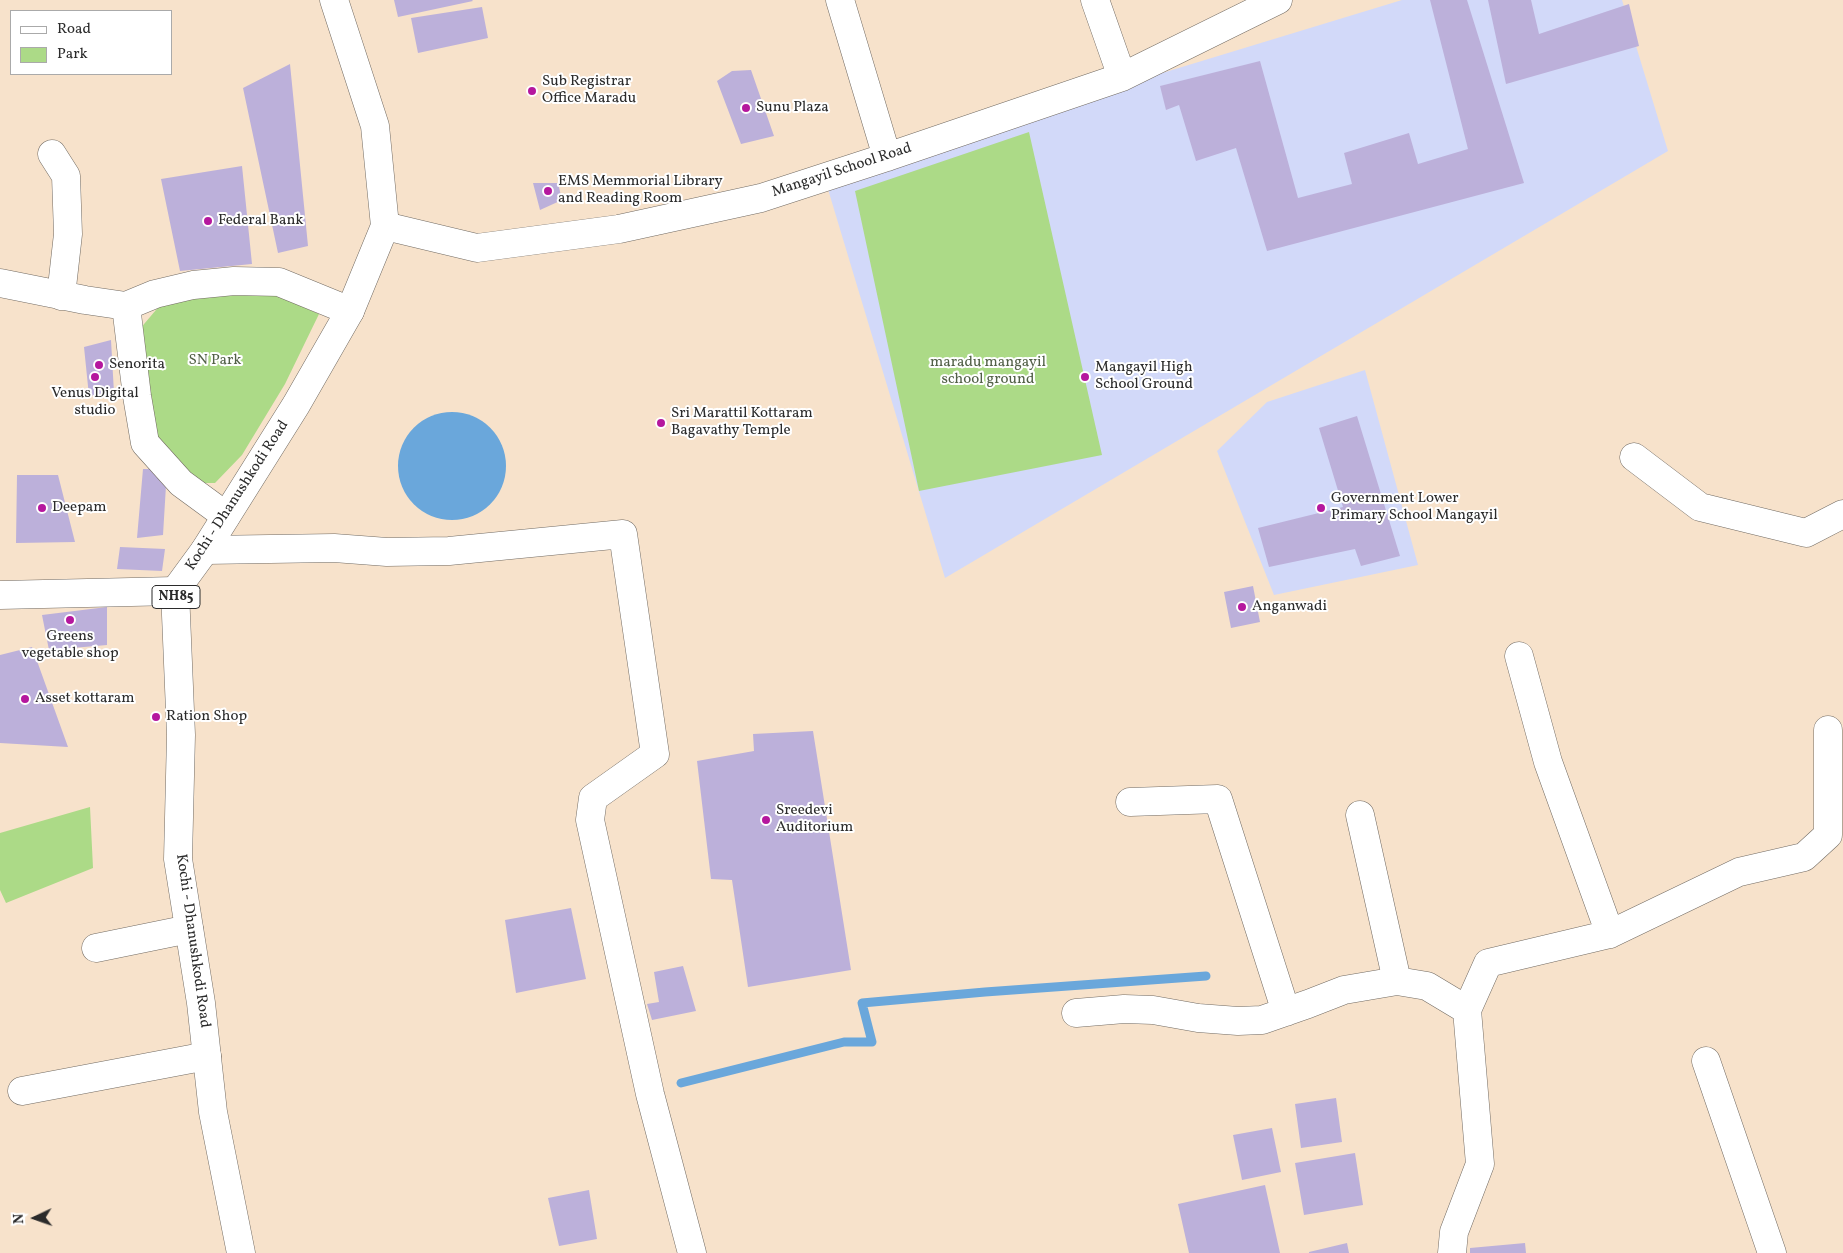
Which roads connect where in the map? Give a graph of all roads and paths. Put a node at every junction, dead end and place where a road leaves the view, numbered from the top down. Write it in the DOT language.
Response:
graph roads {
  1 [pos="334,0"];
  2 [pos="840,0"];
  3 [pos="1096,0"];
  4 [pos="1278,0"];
  5 [pos="1122,77"];
  6 [pos="52,154"];
  7 [pos="887,158"];
  8 [pos="385,226"];
  9 [pos="0,283"];
  10 [pos="61,296"];
  11 [pos="126,306"];
  12 [pos="350,311"];
  13 [pos="1634,458"];
  14 [pos="1843,514"];
  15 [pos="226,516"];
  16 [pos="205,550"];
  17 [pos="175,591"];
  18 [pos="0,595"];
  19 [pos="1519,656"];
  20 [pos="1828,730"];
  21 [pos="1130,802"];
  22 [pos="1360,816"];
  23 [pos="189,929"];
  24 [pos="1610,934"];
  25 [pos="96,948"];
  26 [pos="1397,981"];
  27 [pos="1467,1010"];
  28 [pos="1286,1012"];
  29 [pos="1076,1013"];
  30 [pos="207,1056"];
  31 [pos="1706,1060"];
  32 [pos="22,1091"];
  33 [pos="241,1253"];
  34 [pos="692,1253"];
  35 [pos="1452,1253"];
  36 [pos="1772,1253"];
  1 -- 8 [label="main road, Kochi - Dhanushkodi Road / NH85"];
  2 -- 7 [label="main road"];
  3 -- 5 [label="main road"];
  4 -- 5 [label="main road, Mangayil School Road"];
  5 -- 7 [label="main road, Mangayil School Road"];
  6 -- 10 [label="main road"];
  7 -- 8 [label="main road, Mangayil School Road"];
  8 -- 12 [label="main road, Kochi - Dhanushkodi Road / NH85"];
  9 -- 10 [label="main road"];
  10 -- 11 [label="main road"];
  11 -- 12 [label="main road"];
  11 -- 15 [label="main road"];
  12 -- 15 [label="main road, Kochi - Dhanushkodi Road / NH85"];
  13 -- 14 [label="main road"];
  15 -- 16 [label="main road, Kochi - Dhanushkodi Road / NH85"];
  16 -- 17 [label="main road, Kochi - Dhanushkodi Road / NH85"];
  16 -- 34 [label="main road"];
  17 -- 18 [label="main road"];
  17 -- 23 [label="main road, Kochi - Dhanushkodi Road / NH85"];
  19 -- 24 [label="main road"];
  20 -- 24 [label="main road"];
  21 -- 28 [label="main road"];
  22 -- 26 [label="main road"];
  23 -- 25 [label="main road"];
  23 -- 30 [label="main road, Kochi - Dhanushkodi Road / NH85"];
  24 -- 27 [label="main road"];
  26 -- 27 [label="main road"];
  26 -- 28 [label="main road"];
  27 -- 35 [label="main road"];
  28 -- 29 [label="main road"];
  30 -- 32 [label="main road"];
  30 -- 33 [label="main road, Kochi - Dhanushkodi Road / NH85"];
  31 -- 36 [label="main road"];
}
